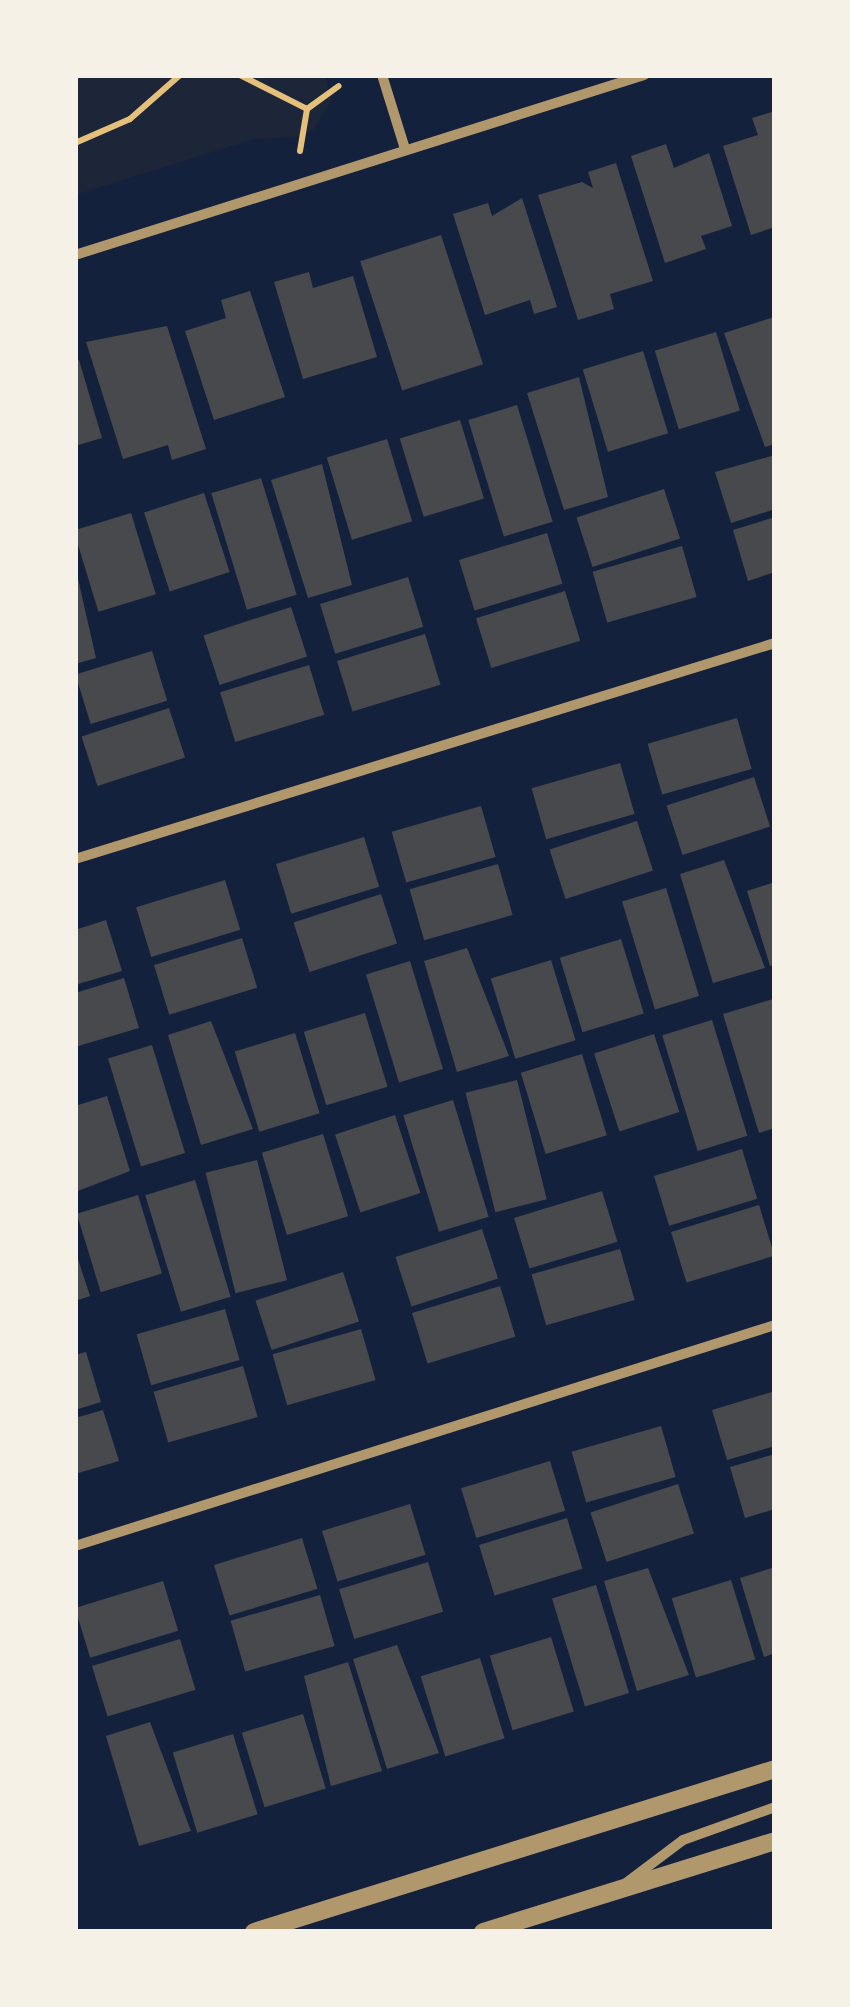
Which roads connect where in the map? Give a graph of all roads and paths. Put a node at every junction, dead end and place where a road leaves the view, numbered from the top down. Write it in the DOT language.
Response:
graph roads {
  1 [pos="180,75"];
  2 [pos="240,75"];
  3 [pos="382,75"];
  4 [pos="644,75"];
  5 [pos="339,86"];
  6 [pos="307,109"];
  7 [pos="75,143"];
  8 [pos="405,149"];
  9 [pos="300,151"];
  10 [pos="75,255"];
  11 [pos="775,643"];
  12 [pos="75,859"];
  13 [pos="775,1325"];
  14 [pos="75,1546"];
  15 [pos="775,1770"];
  16 [pos="775,1806"];
  17 [pos="775,1841"];
  18 [pos="618,1890"];
  19 [pos="254,1932"];
  20 [pos="483,1932"];
  1 -- 7 [label="path"];
  2 -- 6 [label="path"];
  3 -- 8 [label="street"];
  4 -- 8 [label="street"];
  5 -- 6 [label="path"];
  6 -- 9 [label="path"];
  8 -- 10 [label="street"];
  11 -- 12 [label="street"];
  13 -- 14 [label="street"];
  15 -- 19 [label="street"];
  16 -- 18 [label="street"];
  17 -- 18 [label="street"];
  18 -- 20 [label="street"];
}
